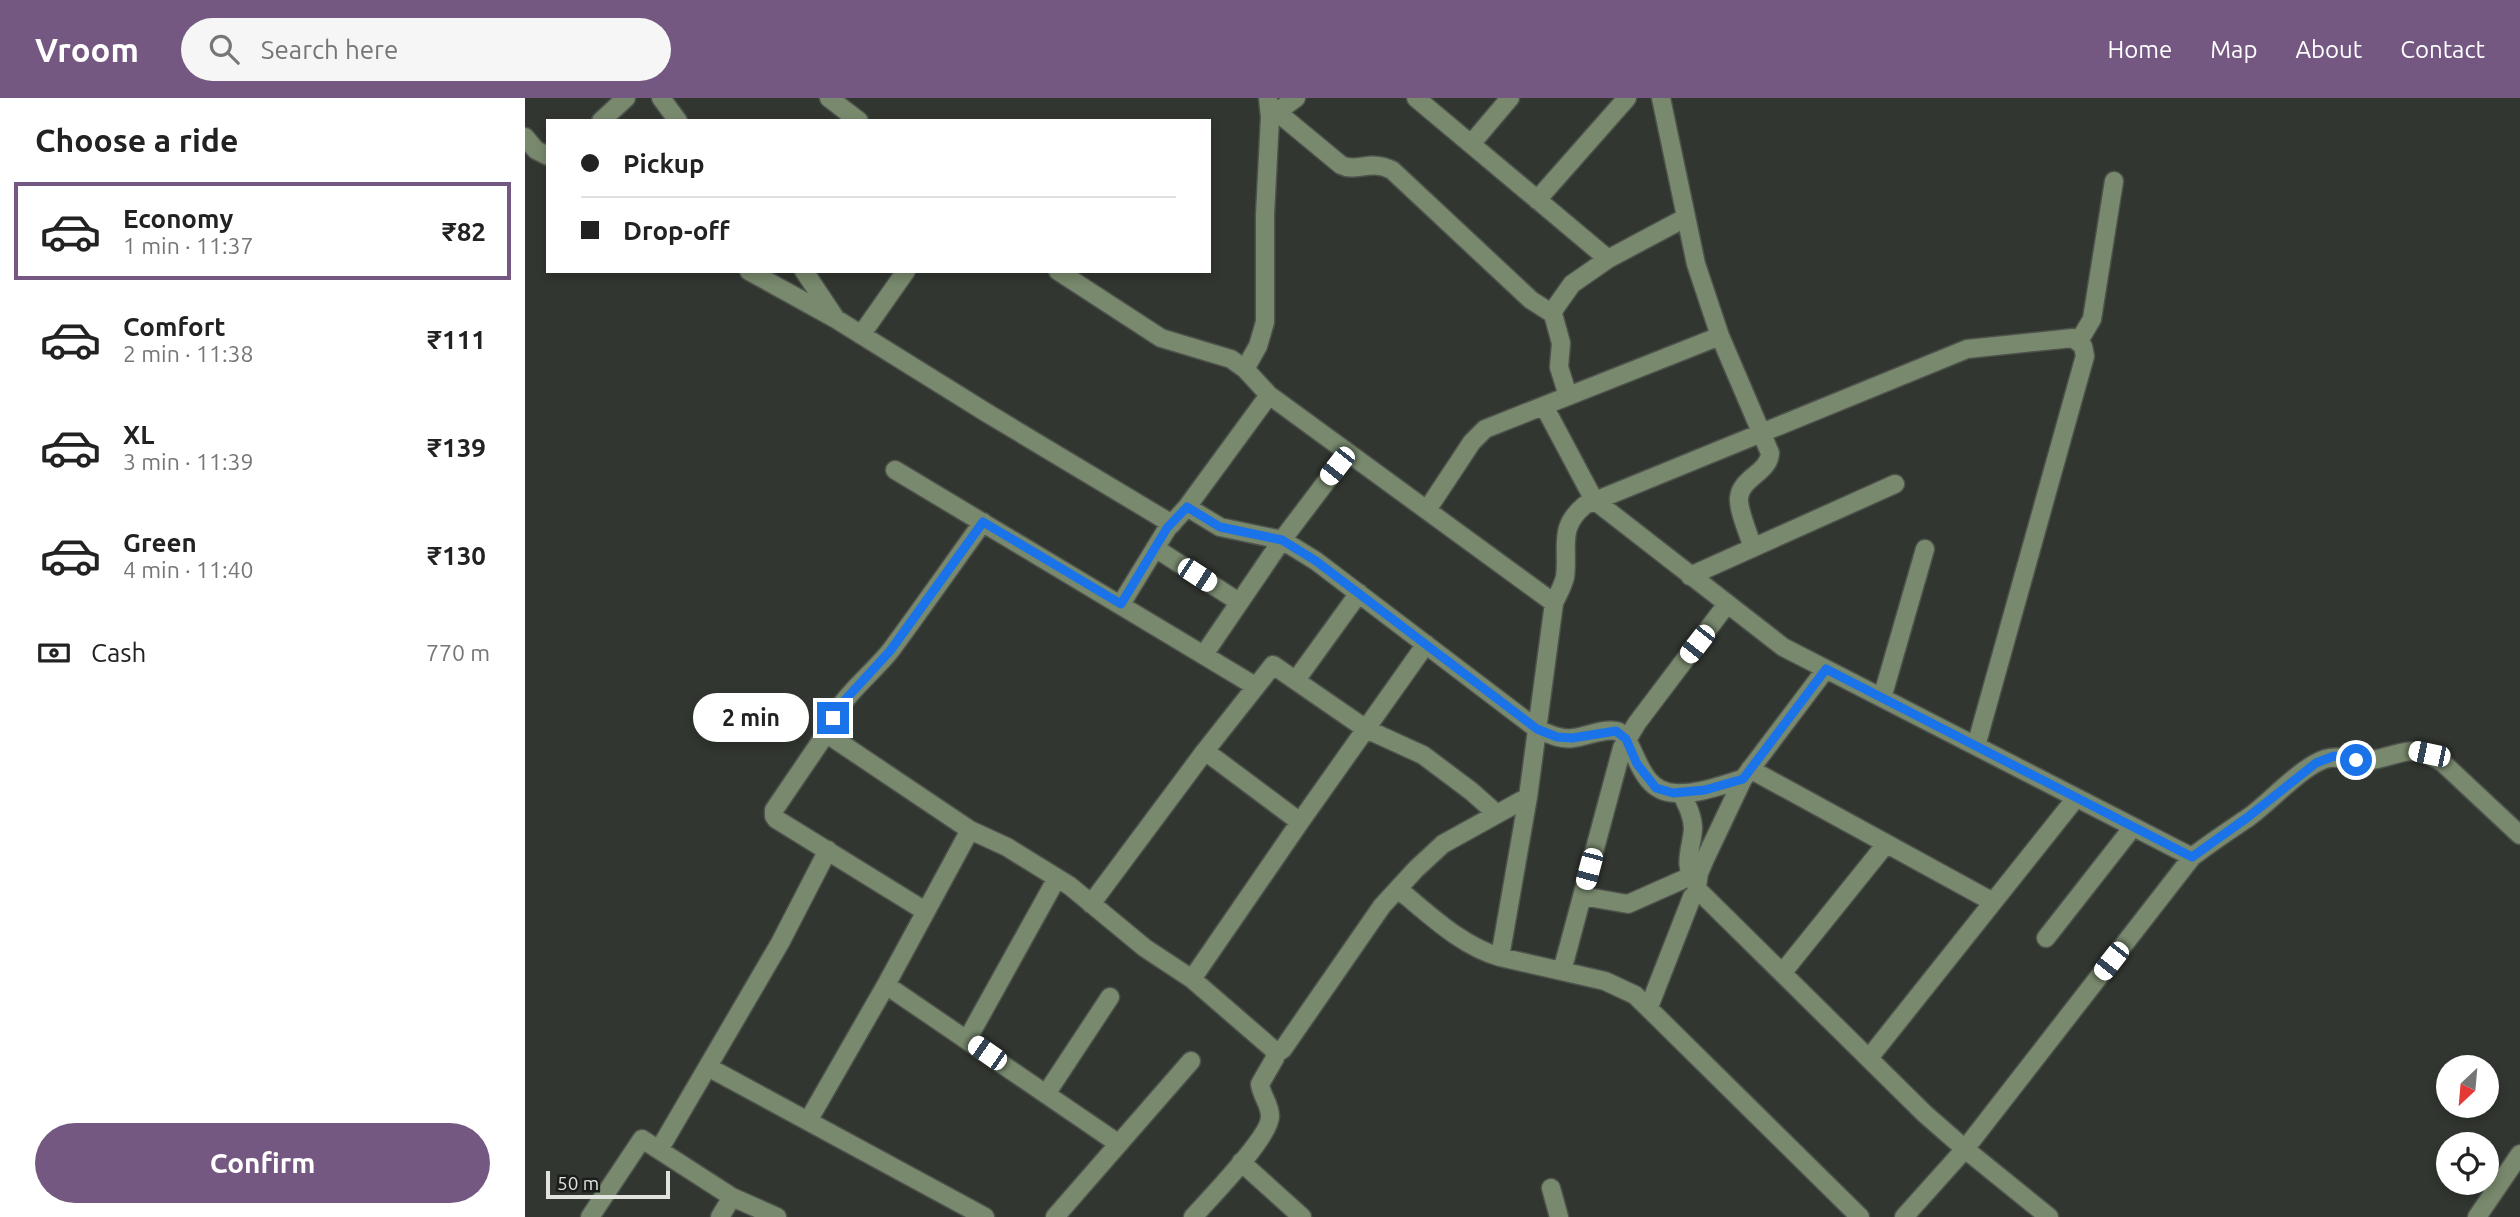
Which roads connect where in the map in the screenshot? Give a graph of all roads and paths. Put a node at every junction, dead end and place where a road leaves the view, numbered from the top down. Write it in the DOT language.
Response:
graph roads {
  1 [pos="626,98"];
  2 [pos="661,98"];
  3 [pos="829,98"];
  4 [pos="1296,98"];
  5 [pos="1416,98"];
  6 [pos="1510,98"];
  7 [pos="1627,98"];
  8 [pos="1661,98"];
  9 [pos="1272,109"];
  10 [pos="602,119"];
  11 [pos="677,119"];
  12 [pos="856,119"];
  13 [pos="525,137"];
  14 [pos="1471,144"];
  15 [pos="546,155"];
  16 [pos="2114,181"];
  17 [pos="1537,200"];
  18 [pos="1685,218"];
  19 [pos="1608,259"];
  20 [pos="753,273"];
  21 [pos="805,273"];
  22 [pos="905,273"];
  23 [pos="1061,273"];
  24 [pos="1553,314"];
  25 [pos="836,319"];
  26 [pos="861,335"];
  27 [pos="1720,336"];
  28 [pos="2079,341"];
  29 [pos="1245,369"];
  30 [pos="1269,395"];
  31 [pos="1568,396"];
  32 [pos="1544,406"];
  33 [pos="1761,432"];
  34 [pos="1348,453"];
  35 [pos="895,470"];
  36 [pos="1895,484"];
  37 [pos="1594,500"];
  38 [pos="1187,507"];
  39 [pos="1427,510"];
  40 [pos="983,522"];
  41 [pos="1172,524"];
  42 [pos="1282,540"];
  43 [pos="1155,548"];
  44 [pos="1753,548"];
  45 [pos="1925,549"];
  46 [pos="1690,576"];
  47 [pos="1359,593"];
  48 [pos="1238,602"];
  49 [pos="1554,603"];
  50 [pos="1121,604"];
  51 [pos="1727,604"];
  52 [pos="1426,644"];
  53 [pos="1205,653"];
  54 [pos="1826,669"];
  55 [pos="1296,680"];
  56 [pos="1255,686"];
  57 [pos="1882,698"];
  58 [pos="1366,729"];
  59 [pos="1537,729"];
  60 [pos="826,736"];
  61 [pos="1626,739"];
  62 [pos="1976,746"];
  63 [pos="1206,751"];
  64 [pos="1746,774"];
  65 [pos="1681,793"];
  66 [pos="1528,797"];
  67 [pos="2076,798"];
  68 [pos="1497,814"];
  69 [pos="1300,822"];
  70 [pos="2133,827"];
  71 [pos="970,830"];
  72 [pos="2520,835"];
  73 [pos="1887,844"];
  74 [pos="828,850"];
  75 [pos="2192,857"];
  76 [pos="1057,878"];
  77 [pos="1695,883"];
  78 [pos="1398,889"];
  79 [pos="1582,896"];
  80 [pos="1993,902"];
  81 [pos="1091,904"];
  82 [pos="925,911"];
  83 [pos="2046,938"];
  84 [pos="1500,957"];
  85 [pos="1562,971"];
  86 [pos="1783,972"];
  87 [pos="1192,979"];
  88 [pos="886,985"];
  89 [pos="1110,997"];
  90 [pos="1650,1007"];
  91 [pos="967,1040"];
  92 [pos="1276,1054"];
  93 [pos="1869,1058"];
  94 [pos="1191,1061"];
  95 [pos="708,1067"];
  96 [pos="1046,1094"];
  97 [pos="808,1121"];
  98 [pos="1119,1144"];
  99 [pos="1965,1149"];
  100 [pos="659,1150"];
  101 [pos="2520,1154"];
  102 [pos="1241,1163"];
  103 [pos="1551,1188"];
  104 [pos="732,1197"];
  105 [pos="590,1217"];
  106 [pos="720,1217"];
  107 [pos="777,1217"];
  108 [pos="985,1217"];
  109 [pos="1055,1217"];
  110 [pos="1193,1217"];
  111 [pos="1302,1217"];
  112 [pos="1559,1217"];
  113 [pos="1860,1217"];
  114 [pos="1904,1217"];
  115 [pos="2049,1217"];
  116 [pos="2477,1217"];
  1 -- 10 [label="street"];
  2 -- 11 [label="street"];
  3 -- 12 [label="street"];
  4 -- 9 [label="street"];
  5 -- 14 [label="street"];
  6 -- 14 [label="street"];
  7 -- 17 [label="street"];
  8 -- 18 [label="street"];
  9 -- 24 [label="street"];
  9 -- 29 [label="street"];
  13 -- 15 [label="street"];
  14 -- 17 [label="street"];
  16 -- 28 [label="street"];
  17 -- 19 [label="street"];
  18 -- 19 [label="street"];
  18 -- 27 [label="street"];
  19 -- 24 [label="street"];
  20 -- 25 [label="street"];
  21 -- 25 [label="street"];
  22 -- 26 [label="street"];
  23 -- 29 [label="street"];
  24 -- 31 [label="street"];
  25 -- 26 [label="street"];
  26 -- 41 [label="street"];
  27 -- 31 [label="street"];
  27 -- 33 [label="street"];
  28 -- 33 [label="street"];
  28 -- 62 [label="street"];
  29 -- 30 [label="street"];
  30 -- 34 [label="street"];
  30 -- 38 [label="street"];
  31 -- 32 [label="street"];
  32 -- 37 [label="street"];
  32 -- 39 [label="street"];
  33 -- 37 [label="street"];
  33 -- 44 [label="street"];
  34 -- 39 [label="street"];
  34 -- 42 [label="street"];
  35 -- 40 [label="street"];
  36 -- 44 [label="street"];
  37 -- 46 [label="street"];
  37 -- 49 [label="street"];
  38 -- 41 [label="street"];
  38 -- 42 [label="street"];
  39 -- 49 [label="street"];
  40 -- 50 [label="street"];
  40 -- 60 [label="street"];
  41 -- 43 [label="street"];
  42 -- 47 [label="street"];
  42 -- 48 [label="street"];
  43 -- 48 [label="street"];
  43 -- 50 [label="street"];
  44 -- 46 [label="street"];
  45 -- 57 [label="street"];
  46 -- 51 [label="street"];
  47 -- 52 [label="street"];
  47 -- 55 [label="street"];
  48 -- 53 [label="street"];
  49 -- 59 [label="street"];
  50 -- 53 [label="street"];
  51 -- 54 [label="street"];
  51 -- 61 [label="street"];
  52 -- 58 [label="street"];
  52 -- 59 [label="street"];
  53 -- 56 [label="street"];
  54 -- 57 [label="street"];
  54 -- 64 [label="street"];
  55 -- 56 [label="street"];
  55 -- 58 [label="street"];
  56 -- 63 [label="street"];
  57 -- 62 [label="street"];
  58 -- 68 [label="street"];
  58 -- 69 [label="street"];
  59 -- 61 [label="street"];
  59 -- 66 [label="street"];
  60 -- 71 [label="street"];
  60 -- 74 [label="street"];
  61 -- 65 [label="street"];
  61 -- 79 [label="street"];
  62 -- 67 [label="street"];
  63 -- 69 [label="street"];
  63 -- 81 [label="street"];
  64 -- 65 [label="street"];
  64 -- 73 [label="street"];
  64 -- 77 [label="street"];
  65 -- 77 [label="street"];
  66 -- 68 [label="street"];
  66 -- 84 [label="street"];
  67 -- 70 [label="street"];
  67 -- 80 [label="street"];
  68 -- 78 [label="street"];
  69 -- 87 [label="street"];
  70 -- 75 [label="street"];
  70 -- 83 [label="street"];
  71 -- 76 [label="street"];
  71 -- 82 [label="street"];
  72 -- 75 [label="street"];
  73 -- 80 [label="street"];
  73 -- 86 [label="street"];
  74 -- 82 [label="street"];
  74 -- 95 [label="street"];
  75 -- 99 [label="street"];
  76 -- 81 [label="street"];
  76 -- 91 [label="street"];
  77 -- 79 [label="street"];
  77 -- 86 [label="street"];
  77 -- 90 [label="street"];
  78 -- 84 [label="street"];
  78 -- 92 [label="street"];
  79 -- 85 [label="street"];
  80 -- 93 [label="street"];
  81 -- 87 [label="street"];
  82 -- 88 [label="street"];
  84 -- 85 [label="street"];
  85 -- 90 [label="street"];
  86 -- 93 [label="street"];
  87 -- 92 [label="street"];
  88 -- 91 [label="street"];
  88 -- 97 [label="street"];
  89 -- 96 [label="street"];
  90 -- 113 [label="street"];
  91 -- 96 [label="street"];
  92 -- 102 [label="street"];
  93 -- 99 [label="street"];
  94 -- 98 [label="street"];
  95 -- 97 [label="street"];
  95 -- 100 [label="street"];
  96 -- 98 [label="street"];
  97 -- 108 [label="street"];
  98 -- 109 [label="street"];
  99 -- 114 [label="street"];
  99 -- 115 [label="street"];
  100 -- 104 [label="street"];
  100 -- 105 [label="street"];
  101 -- 116 [label="street"];
  102 -- 110 [label="street"];
  102 -- 111 [label="street"];
  103 -- 112 [label="street"];
  104 -- 106 [label="street"];
  104 -- 107 [label="street"];
}
